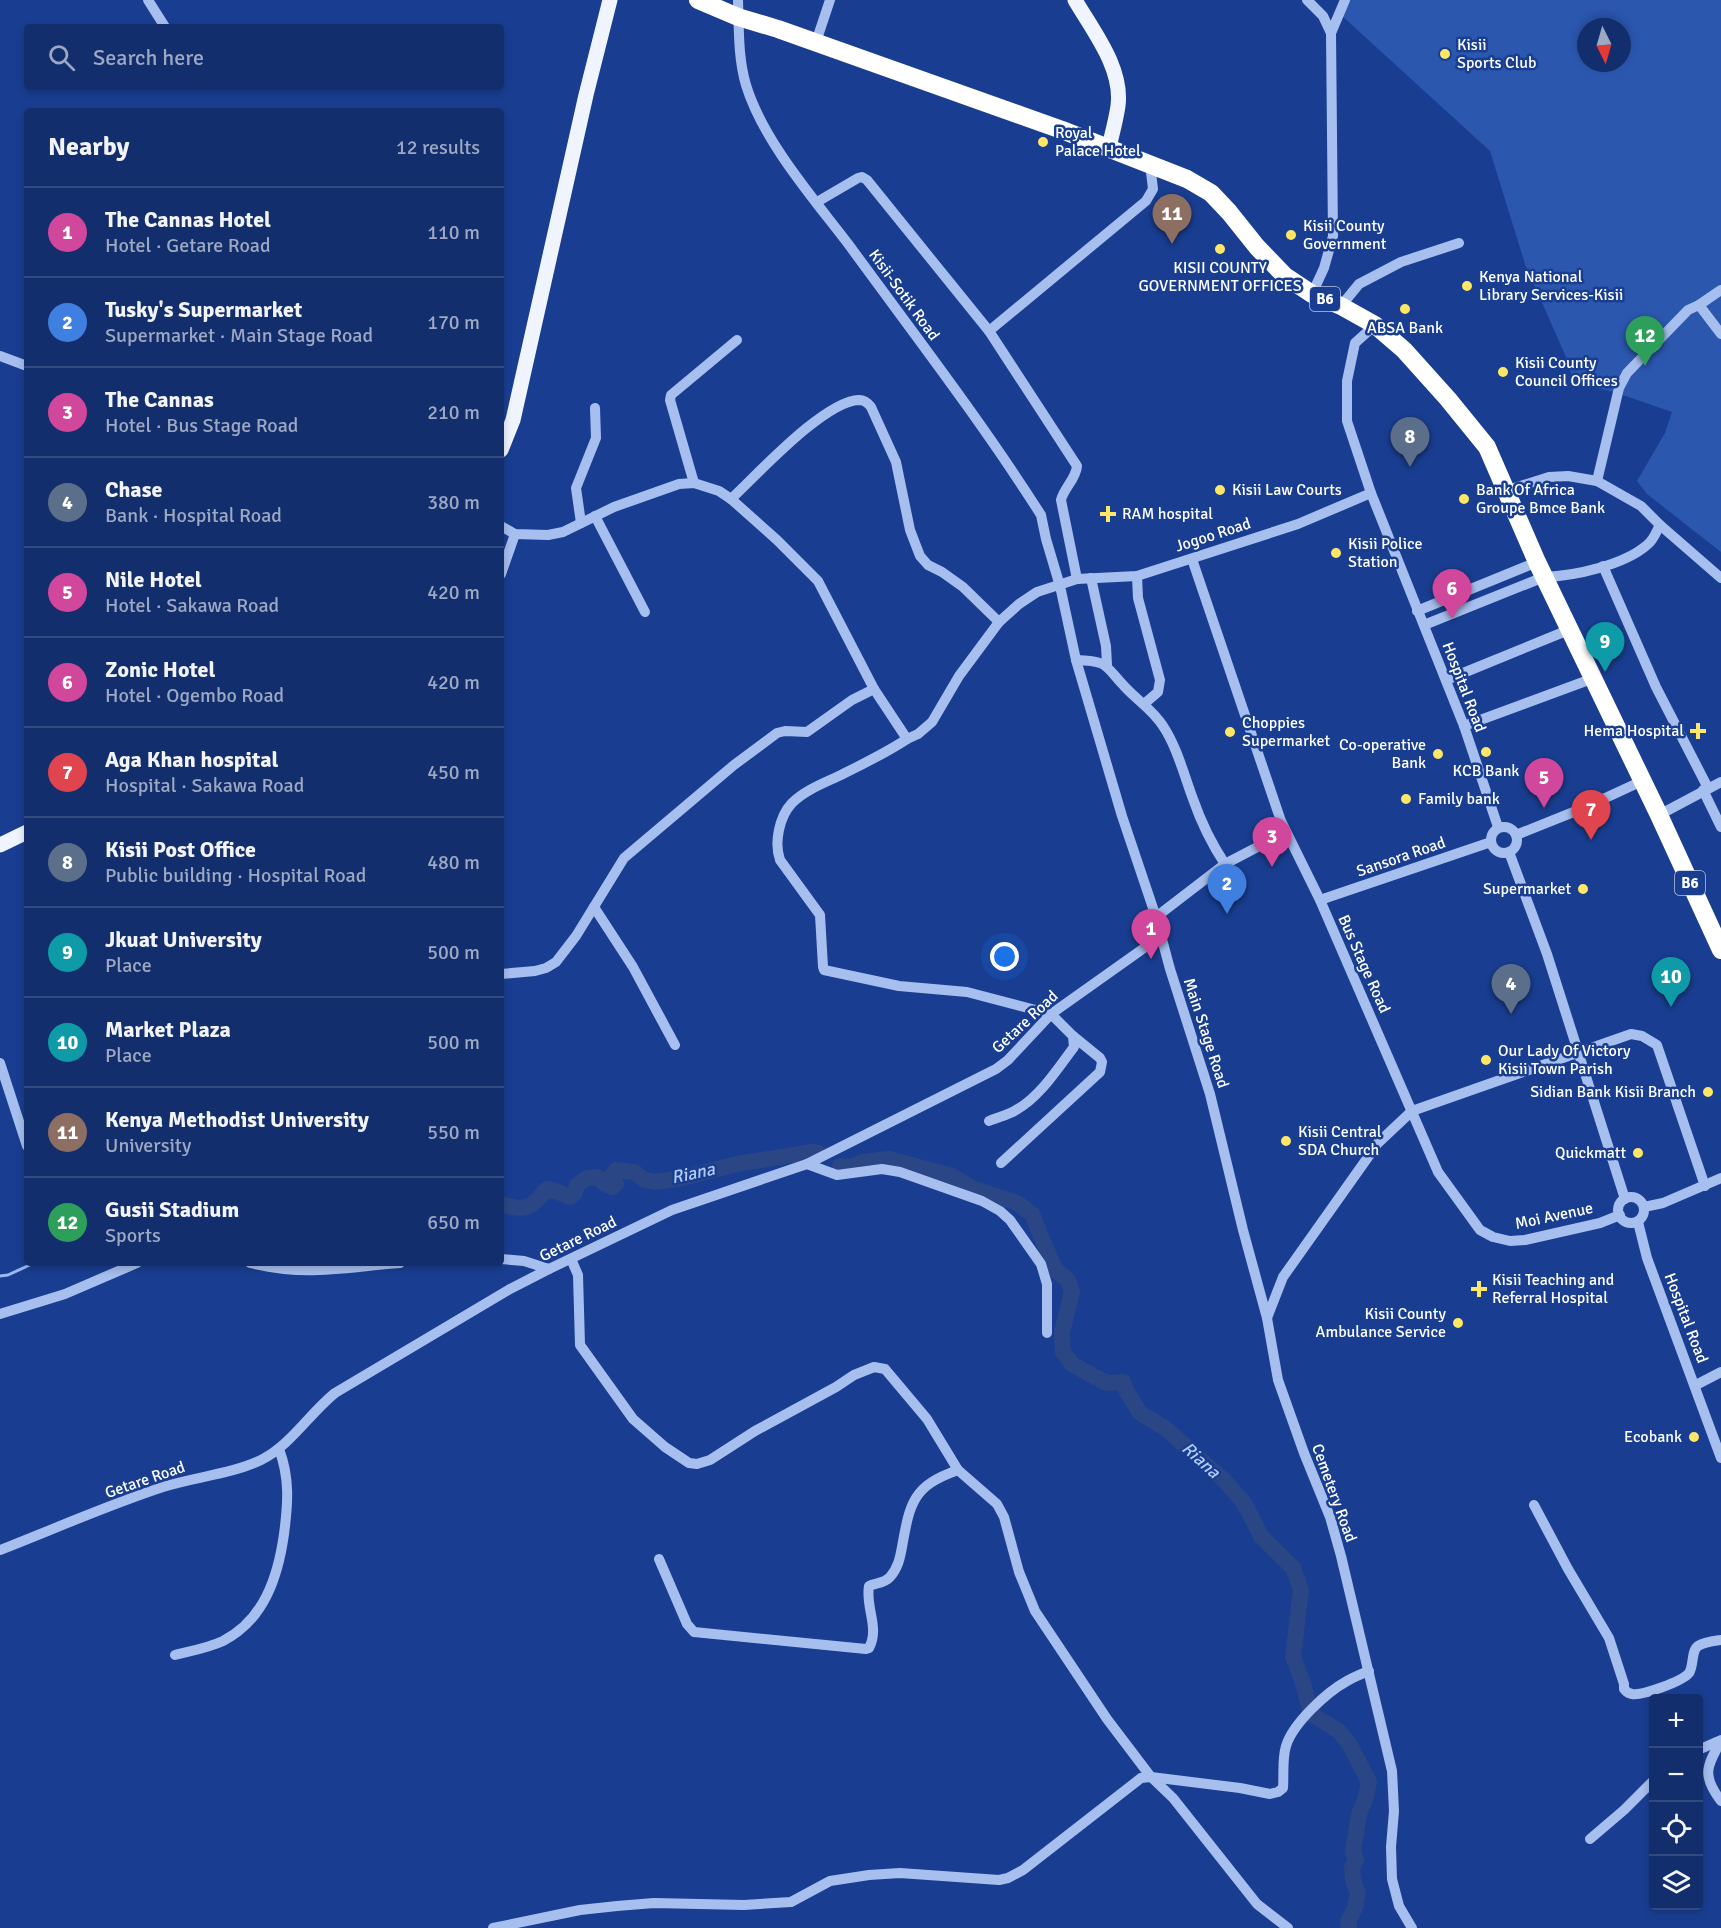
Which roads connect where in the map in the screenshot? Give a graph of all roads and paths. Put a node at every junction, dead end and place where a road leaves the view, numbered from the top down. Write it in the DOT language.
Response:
graph roads {
  1 [pos="148,0"];
  2 [pos="610,0"];
  3 [pos="698,0"];
  4 [pos="830,0"];
  5 [pos="1075,0"];
  6 [pos="1307,0"];
  7 [pos="1345,0"];
  8 [pos="738,9"];
  9 [pos="163,24"];
  10 [pos="1332,33"];
  11 [pos="816,42"];
  12 [pos="1109,147"];
  13 [pos="1150,164"];
  14 [pos="817,202"];
  15 [pos="1459,243"];
  16 [pos="1721,290"];
  17 [pos="1312,294"];
  18 [pos="1699,305"];
  19 [pos="1341,306"];
  20 [pos="1375,325"];
  21 [pos="989,331"];
  22 [pos="1721,334"];
  23 [pos="737,340"];
  24 [pos="0,356"];
  25 [pos="24,365"];
  26 [pos="595,408"];
  27 [pos="504,442"];
  28 [pos="1597,481"];
  29 [pos="694,483"];
  30 [pos="1505,490"];
  31 [pos="1371,493"];
  32 [pos="731,499"];
  33 [pos="595,516"];
  34 [pos="581,523"];
  35 [pos="1660,525"];
  36 [pos="504,528"];
  37 [pos="515,534"];
  38 [pos="1192,559"];
  39 [pos="504,565"];
  40 [pos="1603,566"];
  41 [pos="1547,572"];
  42 [pos="1137,576"];
  43 [pos="1091,578"];
  44 [pos="1721,578"];
  45 [pos="1077,579"];
  46 [pos="1060,586"];
  47 [pos="1418,611"];
  48 [pos="645,612"];
  49 [pos="999,622"];
  50 [pos="1424,625"];
  51 [pos="1570,629"];
  52 [pos="1077,660"];
  53 [pos="1107,665"];
  54 [pos="1594,678"];
  55 [pos="1446,680"];
  56 [pos="874,689"];
  57 [pos="1144,704"];
  58 [pos="1464,726"];
  59 [pos="907,739"];
  60 [pos="1642,781"];
  61 [pos="1721,782"];
  62 [pos="1705,789"];
  63 [pos="1659,815"];
  64 [pos="1498,827"];
  65 [pos="1721,827"];
  66 [pos="1286,832"];
  67 [pos="24,833"];
  68 [pos="1516,835"];
  69 [pos="1491,842"];
  70 [pos="0,845"];
  71 [pos="1509,852"];
  72 [pos="1225,864"];
  73 [pos="1320,900"];
  74 [pos="594,907"];
  75 [pos="1156,917"];
  76 [pos="1161,936"];
  77 [pos="1721,950"];
  78 [pos="504,974"];
  79 [pos="1052,1014"];
  80 [pos="1073,1036"];
  81 [pos="675,1045"];
  82 [pos="1580,1052"];
  83 [pos="0,1063"];
  84 [pos="1412,1111"];
  85 [pos="989,1121"];
  86 [pos="24,1137"];
  87 [pos="1000,1163"];
  88 [pos="807,1164"];
  89 [pos="1721,1178"];
  90 [pos="1705,1186"];
  91 [pos="1625,1199"];
  92 [pos="1644,1207"];
  93 [pos="1620,1215"];
  94 [pos="1638,1221"];
  95 [pos="1493,1238"];
  96 [pos="504,1259"];
  97 [pos="571,1259"];
  98 [pos="129,1266"];
  99 [pos="263,1266"];
  100 [pos="370,1266"];
  101 [pos="549,1269"];
  102 [pos="0,1314"];
  103 [pos="1267,1318"];
  104 [pos="1047,1333"];
  105 [pos="1721,1372"];
  106 [pos="1696,1385"];
  107 [pos="279,1449"];
  108 [pos="1721,1458"];
  109 [pos="958,1470"];
  110 [pos="1534,1505"];
  111 [pos="0,1550"];
  112 [pos="659,1558"];
  113 [pos="1721,1640"];
  114 [pos="175,1655"];
  115 [pos="1369,1671"];
  116 [pos="1721,1740"];
  117 [pos="1703,1748"];
  118 [pos="1151,1777"];
  119 [pos="1649,1784"];
  120 [pos="1721,1802"];
  121 [pos="1590,1839"];
  122 [pos="493,1928"];
  123 [pos="1288,1928"];
  124 [pos="1412,1928"];
  1 -- 9 [label="street"];
  2 -- 27 [label="main road"];
  3 -- 8 [label="highway, B6"];
  4 -- 11 [label="street"];
  5 -- 12 [label="main road"];
  6 -- 10 [label="street"];
  7 -- 10 [label="street"];
  8 -- 11 [label="highway, B6"];
  8 -- 14 [label="street, Kisii-Sotik Road"];
  10 -- 17 [label="street"];
  11 -- 12 [label="highway, B6"];
  12 -- 13 [label="highway, B6"];
  13 -- 17 [label="highway, B6"];
  13 -- 21 [label="street"];
  14 -- 21 [label="street"];
  14 -- 46 [label="street, Kisii-Sotik Road"];
  15 -- 19 [label="street"];
  16 -- 18 [label="street"];
  17 -- 19 [label="highway, B6"];
  18 -- 22 [label="street"];
  18 -- 28 [label="street"];
  19 -- 20 [label="highway, B6"];
  20 -- 30 [label="highway, B6"];
  20 -- 31 [label="street, Hospital Road"];
  21 -- 45 [label="street"];
  23 -- 29 [label="street"];
  24 -- 25 [label="street"];
  26 -- 34 [label="street"];
  28 -- 30 [label="street"];
  28 -- 35 [label="street"];
  29 -- 32 [label="street"];
  29 -- 33 [label="street"];
  30 -- 41 [label="highway, B6"];
  31 -- 38 [label="street, Jogoo Road"];
  31 -- 47 [label="street, Hospital Road"];
  32 -- 49 [label="street"];
  32 -- 56 [label="street"];
  33 -- 34 [label="street"];
  33 -- 48 [label="street"];
  34 -- 37 [label="street"];
  35 -- 40 [label="street"];
  35 -- 44 [label="street"];
  36 -- 37 [label="street"];
  37 -- 39 [label="street"];
  38 -- 42 [label="street, Jogoo Road"];
  38 -- 66 [label="street, Bus Stage Road"];
  40 -- 41 [label="street"];
  40 -- 62 [label="street"];
  41 -- 47 [label="street"];
  41 -- 50 [label="street"];
  41 -- 51 [label="highway, B6"];
  42 -- 43 [label="street, Jogoo Road"];
  42 -- 57 [label="street"];
  43 -- 45 [label="street, Jogoo Road"];
  43 -- 53 [label="street"];
  45 -- 46 [label="street, Jogoo Road"];
  46 -- 49 [label="street, Jogoo Road"];
  46 -- 52 [label="street, Main Stage Road"];
  47 -- 50 [label="street, Hospital Road"];
  49 -- 59 [label="street, Jogoo Road"];
  50 -- 55 [label="street, Hospital Road"];
  51 -- 54 [label="highway, B6"];
  51 -- 55 [label="street"];
  52 -- 53 [label="street"];
  52 -- 75 [label="street, Main Stage Road"];
  53 -- 57 [label="street"];
  54 -- 58 [label="street"];
  54 -- 60 [label="highway, B6"];
  55 -- 58 [label="street, Hospital Road"];
  56 -- 59 [label="street"];
  56 -- 74 [label="street"];
  57 -- 72 [label="street"];
  58 -- 64 [label="street, Hospital Road"];
  59 -- 79 [label="street, Jogoo Road"];
  60 -- 63 [label="highway, B6"];
  60 -- 68 [label="street"];
  61 -- 62 [label="street"];
  62 -- 63 [label="street"];
  62 -- 65 [label="street"];
  63 -- 77 [label="highway, B6"];
  64 -- 68 [label="street"];
  64 -- 69 [label="street"];
  66 -- 72 [label="street"];
  66 -- 73 [label="street, Bus Stage Road"];
  67 -- 70 [label="main road"];
  68 -- 71 [label="street"];
  69 -- 71 [label="street"];
  69 -- 73 [label="street, Sansora Road"];
  71 -- 82 [label="street"];
  72 -- 75 [label="street"];
  73 -- 84 [label="street, Bus Stage Road"];
  74 -- 78 [label="street"];
  74 -- 81 [label="street"];
  75 -- 76 [label="street, Main Stage Road"];
  76 -- 79 [label="street, Getare Road"];
  76 -- 103 [label="street, Main Stage Road"];
  79 -- 80 [label="street"];
  79 -- 88 [label="street, Getare Road"];
  80 -- 85 [label="street"];
  80 -- 87 [label="street"];
  82 -- 84 [label="street"];
  82 -- 90 [label="street"];
  82 -- 91 [label="street"];
  83 -- 86 [label="street"];
  84 -- 95 [label="street, Bus Stage Road"];
  84 -- 103 [label="street"];
  88 -- 97 [label="street, Getare Road"];
  88 -- 104 [label="street"];
  89 -- 90 [label="street"];
  90 -- 92 [label="street"];
  91 -- 92 [label="street"];
  91 -- 93 [label="street"];
  92 -- 94 [label="street"];
  93 -- 94 [label="street"];
  93 -- 95 [label="street, Moi Avenue"];
  94 -- 106 [label="street, Hospital Road"];
  96 -- 101 [label="street"];
  97 -- 101 [label="street, Getare Road"];
  97 -- 109 [label="street"];
  98 -- 102 [label="street"];
  99 -- 100 [label="street"];
  101 -- 107 [label="street, Getare Road"];
  103 -- 115 [label="street, Cemetery Road"];
  105 -- 106 [label="street"];
  106 -- 108 [label="street, Hospital Road"];
  107 -- 111 [label="street, Getare Road"];
  107 -- 114 [label="street"];
  109 -- 112 [label="street"];
  109 -- 118 [label="street"];
  110 -- 113 [label="street"];
  115 -- 118 [label="street"];
  115 -- 124 [label="street, Cemetery Road"];
  116 -- 117 [label="street"];
  116 -- 120 [label="street"];
  118 -- 122 [label="street"];
  118 -- 123 [label="street"];
  119 -- 121 [label="street"];
}
